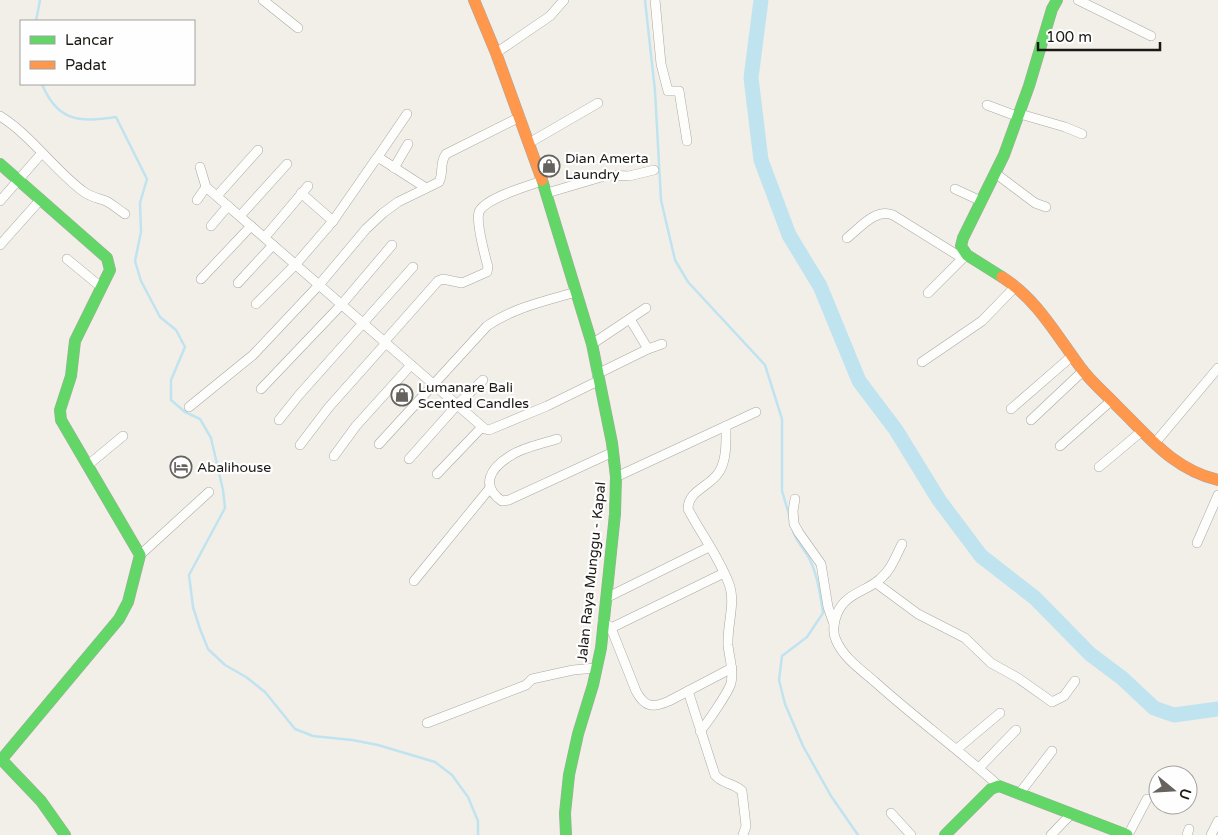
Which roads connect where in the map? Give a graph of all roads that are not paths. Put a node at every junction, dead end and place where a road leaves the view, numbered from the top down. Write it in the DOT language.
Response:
graph roads {
  1 [pos="263,0"];
  2 [pos="474,0"];
  3 [pos="564,0"];
  4 [pos="655,0"];
  5 [pos="1057,0"];
  6 [pos="1078,0"];
  7 [pos="298,28"];
  8 [pos="1150,36"];
  9 [pos="496,53"];
  10 [pos="598,103"];
  11 [pos="987,105"];
  12 [pos="407,114"];
  13 [pos="0,116"];
  14 [pos="1019,116"];
  15 [pos="520,117"];
  16 [pos="1082,134"];
  17 [pos="688,140"];
  18 [pos="529,143"];
  19 [pos="408,144"];
  20 [pos="258,150"];
  21 [pos="41,154"];
  22 [pos="377,158"];
  23 [pos="0,164"];
  24 [pos="287,164"];
  25 [pos="200,167"];
  26 [pos="394,168"];
  27 [pos="654,170"];
  28 [pos="995,173"];
  29 [pos="18,180"];
  30 [pos="542,181"];
  31 [pos="308,186"];
  32 [pos="206,187"];
  33 [pos="426,188"];
  34 [pos="954,189"];
  35 [pos="302,193"];
  36 [pos="547,193"];
  37 [pos="217,196"];
  38 [pos="41,199"];
  39 [pos="197,200"];
  40 [pos="0,201"];
  41 [pos="981,201"];
  42 [pos="228,206"];
  43 [pos="1046,207"];
  44 [pos="125,214"];
  45 [pos="240,216"];
  46 [pos="332,221"];
  47 [pos="211,226"];
  48 [pos="251,226"];
  49 [pos="264,237"];
  50 [pos="847,238"];
  51 [pos="273,244"];
  52 [pos="392,245"];
  53 [pos="0,246"];
  54 [pos="964,256"];
  55 [pos="67,259"];
  56 [pos="296,264"];
  57 [pos="413,266"];
  58 [pos="201,279"];
  59 [pos="238,283"];
  60 [pos="319,285"];
  61 [pos="1016,286"];
  62 [pos="101,287"];
  63 [pos="576,292"];
  64 [pos="928,293"];
  65 [pos="256,304"];
  66 [pos="342,304"];
  67 [pos="646,308"];
  68 [pos="630,319"];
  69 [pos="363,323"];
  70 [pos="385,342"];
  71 [pos="592,344"];
  72 [pos="662,344"];
  73 [pos="648,349"];
  74 [pos="1072,356"];
  75 [pos="922,362"];
  76 [pos="411,365"];
  77 [pos="1218,368"];
  78 [pos="1083,371"];
  79 [pos="598,378"];
  80 [pos="483,380"];
  81 [pos="433,384"];
  82 [pos="261,389"];
  83 [pos="1112,400"];
  84 [pos="457,405"];
  85 [pos="189,407"];
  86 [pos="1012,409"];
  87 [pos="756,412"];
  88 [pos="279,420"];
  89 [pos="1031,420"];
  90 [pos="726,426"];
  91 [pos="484,429"];
  92 [pos="1142,431"];
  93 [pos="123,436"];
  94 [pos="557,439"];
  95 [pos="379,444"];
  96 [pos="1155,444"];
  97 [pos="300,445"];
  98 [pos="1060,446"];
  99 [pos="613,452"];
  100 [pos="334,456"];
  101 [pos="409,459"];
  102 [pos="88,465"];
  103 [pos="1099,467"];
  104 [pos="438,474"];
  105 [pos="616,476"];
  106 [pos="1218,480"];
  107 [pos="490,488"];
  108 [pos="209,492"];
  109 [pos="1218,495"];
  110 [pos="795,499"];
  111 [pos="1197,543"];
  112 [pos="902,544"];
  113 [pos="710,547"];
  114 [pos="140,555"];
  115 [pos="724,573"];
  116 [pos="414,581"];
  117 [pos="876,583"];
  118 [pos="606,598"];
  119 [pos="834,624"];
  120 [pos="607,625"];
  121 [pos="596,668"];
  122 [pos="732,668"];
  123 [pos="1075,681"];
  124 [pos="688,691"];
  125 [pos="1000,714"];
  126 [pos="427,723"];
  127 [pos="1016,730"];
  128 [pos="700,731"];
  129 [pos="957,749"];
  130 [pos="1052,751"];
  131 [pos="2,763"];
  132 [pos="979,768"];
  133 [pos="999,786"];
  134 [pos="1019,794"];
  135 [pos="1147,799"];
  136 [pos="891,813"];
  137 [pos="1071,814"];
  138 [pos="1218,821"];
  139 [pos="64,835"];
  140 [pos="566,835"];
  141 [pos="743,835"];
  142 [pos="911,835"];
  143 [pos="945,835"];
  144 [pos="1051,835"];
  145 [pos="1127,835"];
  146 [pos="1211,835"];
  1 -- 7 [label="street"];
  2 -- 9 [label="street, Jalan Raya Munggu - Kapal"];
  3 -- 9 [label="street"];
  4 -- 17 [label="street"];
  5 -- 14 [label="street"];
  6 -- 8 [label="street"];
  9 -- 15 [label="street, Jalan Raya Munggu - Kapal"];
  10 -- 18 [label="street"];
  11 -- 14 [label="street"];
  12 -- 22 [label="street"];
  13 -- 21 [label="street"];
  14 -- 16 [label="street"];
  14 -- 28 [label="street"];
  15 -- 18 [label="street, Jalan Raya Munggu - Kapal"];
  15 -- 33 [label="street"];
  18 -- 30 [label="street, Jalan Raya Munggu - Kapal"];
  19 -- 26 [label="street"];
  20 -- 37 [label="street"];
  21 -- 29 [label="street"];
  21 -- 44 [label="street"];
  22 -- 26 [label="street"];
  22 -- 46 [label="street"];
  23 -- 29 [label="street"];
  24 -- 45 [label="street"];
  25 -- 32 [label="street"];
  26 -- 33 [label="street"];
  27 -- 36 [label="street"];
  28 -- 41 [label="street"];
  28 -- 43 [label="street"];
  29 -- 38 [label="street"];
  29 -- 40 [label="street"];
  30 -- 36 [label="street, Jalan Raya Munggu - Kapal"];
  30 -- 70 [label="street"];
  31 -- 35 [label="street"];
  32 -- 37 [label="street"];
  32 -- 39 [label="street"];
  33 -- 60 [label="street"];
  34 -- 41 [label="street"];
  35 -- 46 [label="street"];
  35 -- 49 [label="street"];
  36 -- 63 [label="street, Jalan Raya Munggu - Kapal"];
  37 -- 42 [label="street"];
  38 -- 53 [label="street"];
  38 -- 62 [label="street"];
  41 -- 54 [label="street"];
  42 -- 45 [label="street"];
  42 -- 47 [label="street"];
  45 -- 48 [label="street"];
  46 -- 56 [label="street"];
  48 -- 49 [label="street"];
  48 -- 58 [label="street"];
  49 -- 51 [label="street"];
  50 -- 54 [label="street"];
  51 -- 56 [label="street"];
  51 -- 59 [label="street"];
  52 -- 66 [label="street"];
  54 -- 61 [label="street"];
  54 -- 64 [label="street"];
  55 -- 62 [label="street"];
  56 -- 60 [label="street"];
  56 -- 65 [label="street"];
  57 -- 69 [label="street"];
  60 -- 66 [label="street"];
  60 -- 85 [label="street"];
  61 -- 74 [label="street"];
  61 -- 75 [label="street"];
  62 -- 102 [label="street"];
  63 -- 71 [label="street, Jalan Raya Munggu - Kapal"];
  63 -- 81 [label="street"];
  66 -- 69 [label="street"];
  66 -- 82 [label="street"];
  67 -- 68 [label="street"];
  68 -- 71 [label="street"];
  68 -- 73 [label="street"];
  69 -- 70 [label="street"];
  69 -- 88 [label="street"];
  70 -- 76 [label="street"];
  70 -- 97 [label="street"];
  71 -- 79 [label="street, Jalan Raya Munggu - Kapal"];
  72 -- 73 [label="street"];
  73 -- 79 [label="street"];
  74 -- 78 [label="street"];
  74 -- 86 [label="street"];
  76 -- 81 [label="street"];
  76 -- 100 [label="street"];
  77 -- 96 [label="street"];
  78 -- 83 [label="street"];
  78 -- 89 [label="street"];
  79 -- 91 [label="street"];
  79 -- 99 [label="street, Jalan Raya Munggu - Kapal"];
  80 -- 84 [label="street"];
  81 -- 84 [label="street"];
  81 -- 95 [label="street"];
  83 -- 92 [label="street"];
  83 -- 98 [label="street"];
  84 -- 91 [label="street"];
  84 -- 101 [label="street"];
  87 -- 90 [label="street"];
  90 -- 105 [label="street"];
  90 -- 113 [label="street"];
  91 -- 104 [label="street"];
  92 -- 96 [label="street"];
  92 -- 103 [label="street"];
  93 -- 102 [label="street"];
  94 -- 107 [label="street"];
  96 -- 106 [label="street"];
  99 -- 105 [label="street, Jalan Raya Munggu - Kapal"];
  99 -- 107 [label="street"];
  102 -- 114 [label="street"];
  105 -- 118 [label="street, Jalan Raya Munggu - Kapal"];
  107 -- 116 [label="street"];
  108 -- 114 [label="street"];
  109 -- 111 [label="street"];
  110 -- 119 [label="street"];
  112 -- 117 [label="street"];
  113 -- 115 [label="street"];
  113 -- 118 [label="street"];
  114 -- 131 [label="street"];
  115 -- 120 [label="street"];
  115 -- 122 [label="street"];
  117 -- 119 [label="street"];
  117 -- 123 [label="street"];
  118 -- 120 [label="street, Jalan Raya Munggu - Kapal"];
  119 -- 129 [label="street"];
  120 -- 121 [label="street, Jalan Raya Munggu - Kapal"];
  120 -- 124 [label="street"];
  121 -- 126 [label="street"];
  121 -- 140 [label="street, Jalan Raya Munggu - Kapal"];
  122 -- 124 [label="street"];
  122 -- 128 [label="street"];
  124 -- 128 [label="street"];
  125 -- 129 [label="street"];
  127 -- 132 [label="street"];
  128 -- 141 [label="street"];
  129 -- 132 [label="street"];
  130 -- 134 [label="street"];
  131 -- 139 [label="street"];
  132 -- 133 [label="street"];
  133 -- 134 [label="street"];
  133 -- 143 [label="street"];
  134 -- 137 [label="street"];
  135 -- 145 [label="street"];
  136 -- 142 [label="street"];
  137 -- 144 [label="street"];
  137 -- 145 [label="street"];
  138 -- 146 [label="street"];
}
